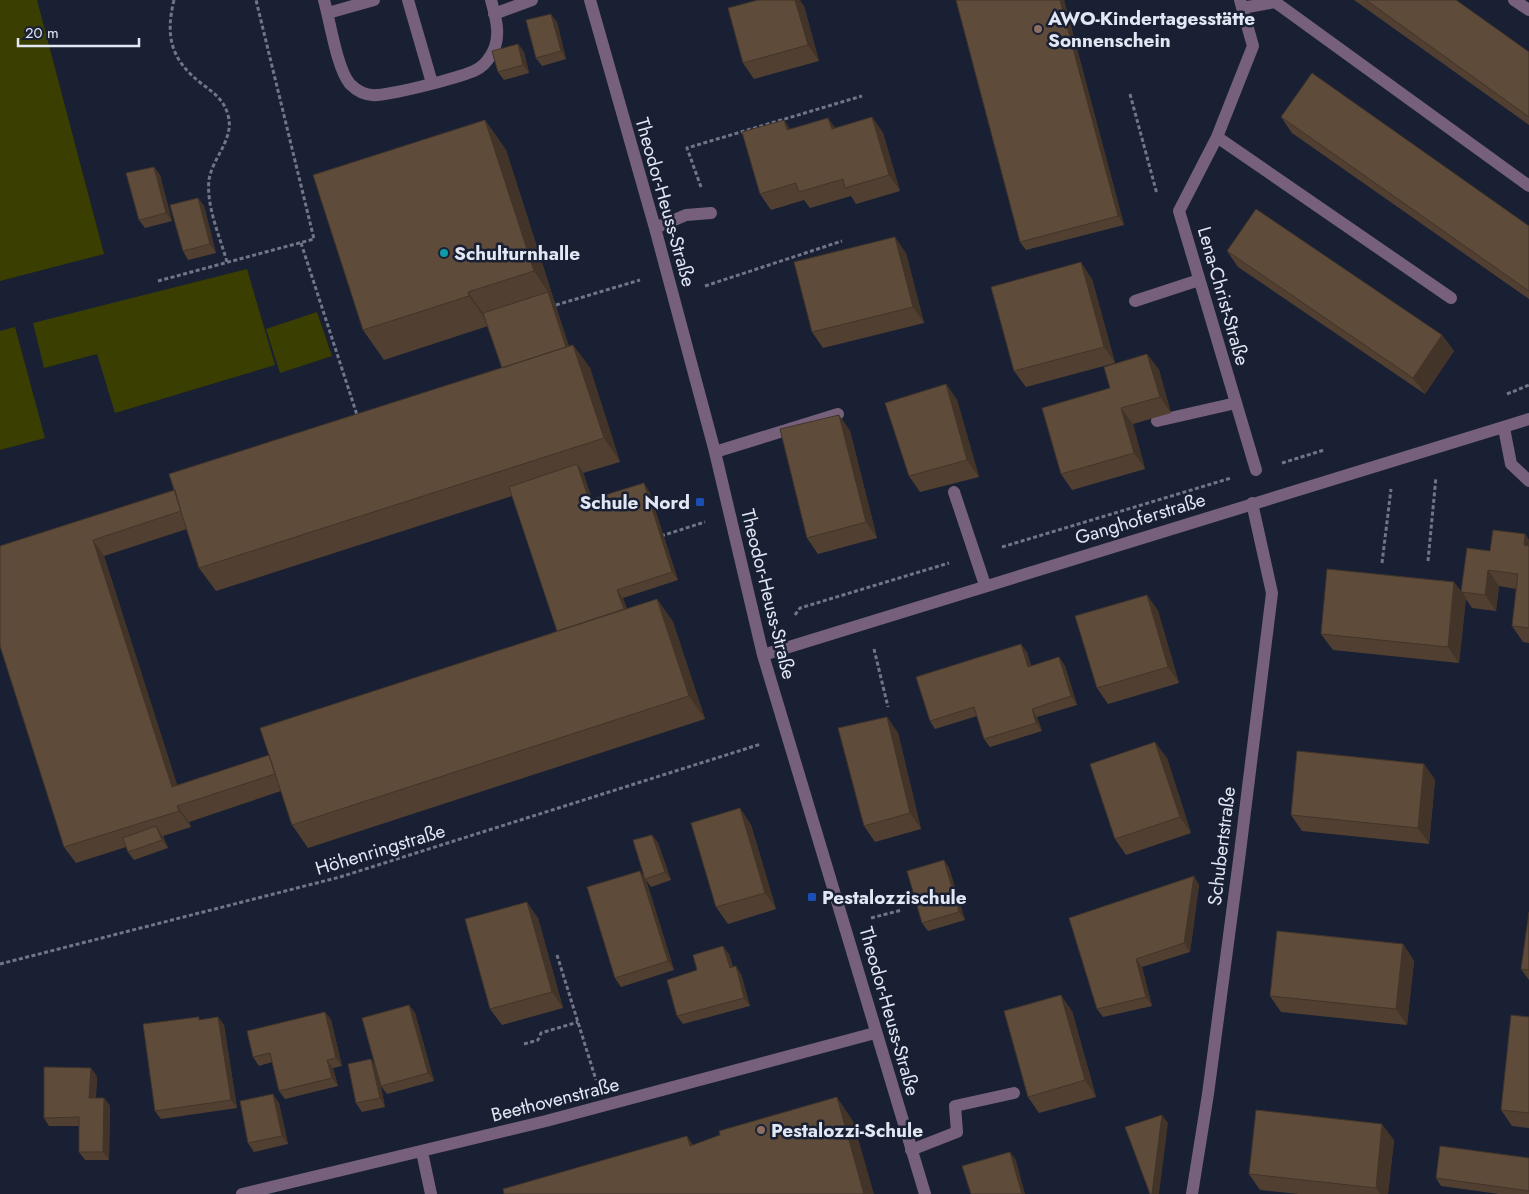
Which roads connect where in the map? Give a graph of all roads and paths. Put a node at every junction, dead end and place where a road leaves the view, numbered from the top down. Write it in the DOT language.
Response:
graph roads {
  1 [pos="174,0"];
  2 [pos="256,0"];
  3 [pos="374,0"];
  4 [pos="408,0"];
  5 [pos="491,0"];
  6 [pos="532,0"];
  7 [pos="590,0"];
  8 [pos="1514,0"];
  9 [pos="1241,4"];
  10 [pos="326,6"];
  11 [pos="1529,10"];
  12 [pos="494,14"];
  13 [pos="432,83"];
  14 [pos="1130,94"];
  15 [pos="862,96"];
  16 [pos="1217,137"];
  17 [pos="1529,186"];
  18 [pos="1179,211"];
  19 [pos="711,213"];
  20 [pos="655,228"];
  21 [pos="842,241"];
  22 [pos="301,243"];
  23 [pos="227,262"];
  24 [pos="666,270"];
  25 [pos="1199,280"];
  26 [pos="158,281"];
  27 [pos="705,286"];
  28 [pos="1451,298"];
  29 [pos="1135,301"];
  30 [pos="556,305"];
  31 [pos="1529,386"];
  32 [pos="1505,395"];
  33 [pos="1236,403"];
  34 [pos="838,414"];
  35 [pos="1529,419"];
  36 [pos="1156,421"];
  37 [pos="360,422"];
  38 [pos="1504,428"];
  39 [pos="1440,446"];
  40 [pos="1331,448"];
  41 [pos="714,452"];
  42 [pos="1395,458"];
  43 [pos="1256,470"];
  44 [pos="1529,481"];
  45 [pos="954,492"];
  46 [pos="1252,503"];
  47 [pos="705,521"];
  48 [pos="653,539"];
  49 [pos="975,555"];
  50 [pos="1428,561"];
  51 [pos="1382,563"];
  52 [pos="985,585"];
  53 [pos="794,616"];
  54 [pos="868,622"];
  55 [pos="763,654"];
  56 [pos="888,707"];
  57 [pos="764,743"];
  58 [pos="556,955"];
  59 [pos="0,964"];
  60 [pos="578,1022"];
  61 [pos="876,1033"];
  62 [pos="524,1044"];
  63 [pos="598,1086"];
  64 [pos="1014,1093"];
  65 [pos="912,1150"];
  66 [pos="422,1152"];
  67 [pos="242,1194"];
  68 [pos="431,1194"];
  69 [pos="925,1194"];
  70 [pos="1192,1194"];
  1 -- 23 [label="path"];
  2 -- 22 [label="path"];
  3 -- 10 [label="street"];
  4 -- 13 [label="street"];
  5 -- 12 [label="street"];
  6 -- 12 [label="street"];
  7 -- 20 [label="street, Theodor-Heuss-Straße"];
  8 -- 11 [label="street"];
  9 -- 16 [label="street, Lena-Christ-Straße"];
  9 -- 17 [label="street, Lena-Christ-Straße"];
  10 -- 13 [label="street"];
  12 -- 13 [label="street"];
  14 -- 18 [label="path"];
  15 -- 19 [label="path"];
  16 -- 18 [label="street, Lena-Christ-Straße"];
  16 -- 28 [label="street"];
  18 -- 25 [label="street, Lena-Christ-Straße"];
  19 -- 20 [label="street"];
  20 -- 24 [label="street, Theodor-Heuss-Straße"];
  21 -- 27 [label="path"];
  22 -- 23 [label="path"];
  22 -- 37 [label="path"];
  23 -- 26 [label="path"];
  24 -- 30 [label="path"];
  24 -- 41 [label="street, Theodor-Heuss-Straße"];
  25 -- 29 [label="street"];
  25 -- 33 [label="street, Lena-Christ-Straße"];
  31 -- 32 [label="path"];
  33 -- 36 [label="street"];
  33 -- 43 [label="street, Lena-Christ-Straße"];
  34 -- 41 [label="street"];
  35 -- 38 [label="street, Ganghoferstraße"];
  38 -- 39 [label="street, Ganghoferstraße"];
  38 -- 44 [label="street"];
  39 -- 42 [label="street, Ganghoferstraße"];
  39 -- 50 [label="path"];
  40 -- 43 [label="path"];
  41 -- 55 [label="street, Theodor-Heuss-Straße"];
  42 -- 46 [label="street, Ganghoferstraße"];
  42 -- 51 [label="path"];
  43 -- 49 [label="path"];
  45 -- 49 [label="street"];
  46 -- 52 [label="street, Ganghoferstraße"];
  46 -- 70 [label="street, Schubertstraße"];
  47 -- 48 [label="path"];
  49 -- 52 [label="street"];
  49 -- 53 [label="path"];
  52 -- 54 [label="street, Ganghoferstraße"];
  54 -- 55 [label="street, Ganghoferstraße"];
  54 -- 56 [label="path"];
  55 -- 61 [label="street, Theodor-Heuss-Straße"];
  57 -- 59 [label="path, Höhenringstraße"];
  58 -- 60 [label="path"];
  60 -- 62 [label="path"];
  60 -- 63 [label="path"];
  61 -- 65 [label="street, Theodor-Heuss-Straße"];
  61 -- 66 [label="street, Beethovenstraße"];
  64 -- 65 [label="street"];
  65 -- 69 [label="street, Theodor-Heuss-Straße"];
  66 -- 67 [label="street, Beethovenstraße"];
  66 -- 68 [label="street"];
}
